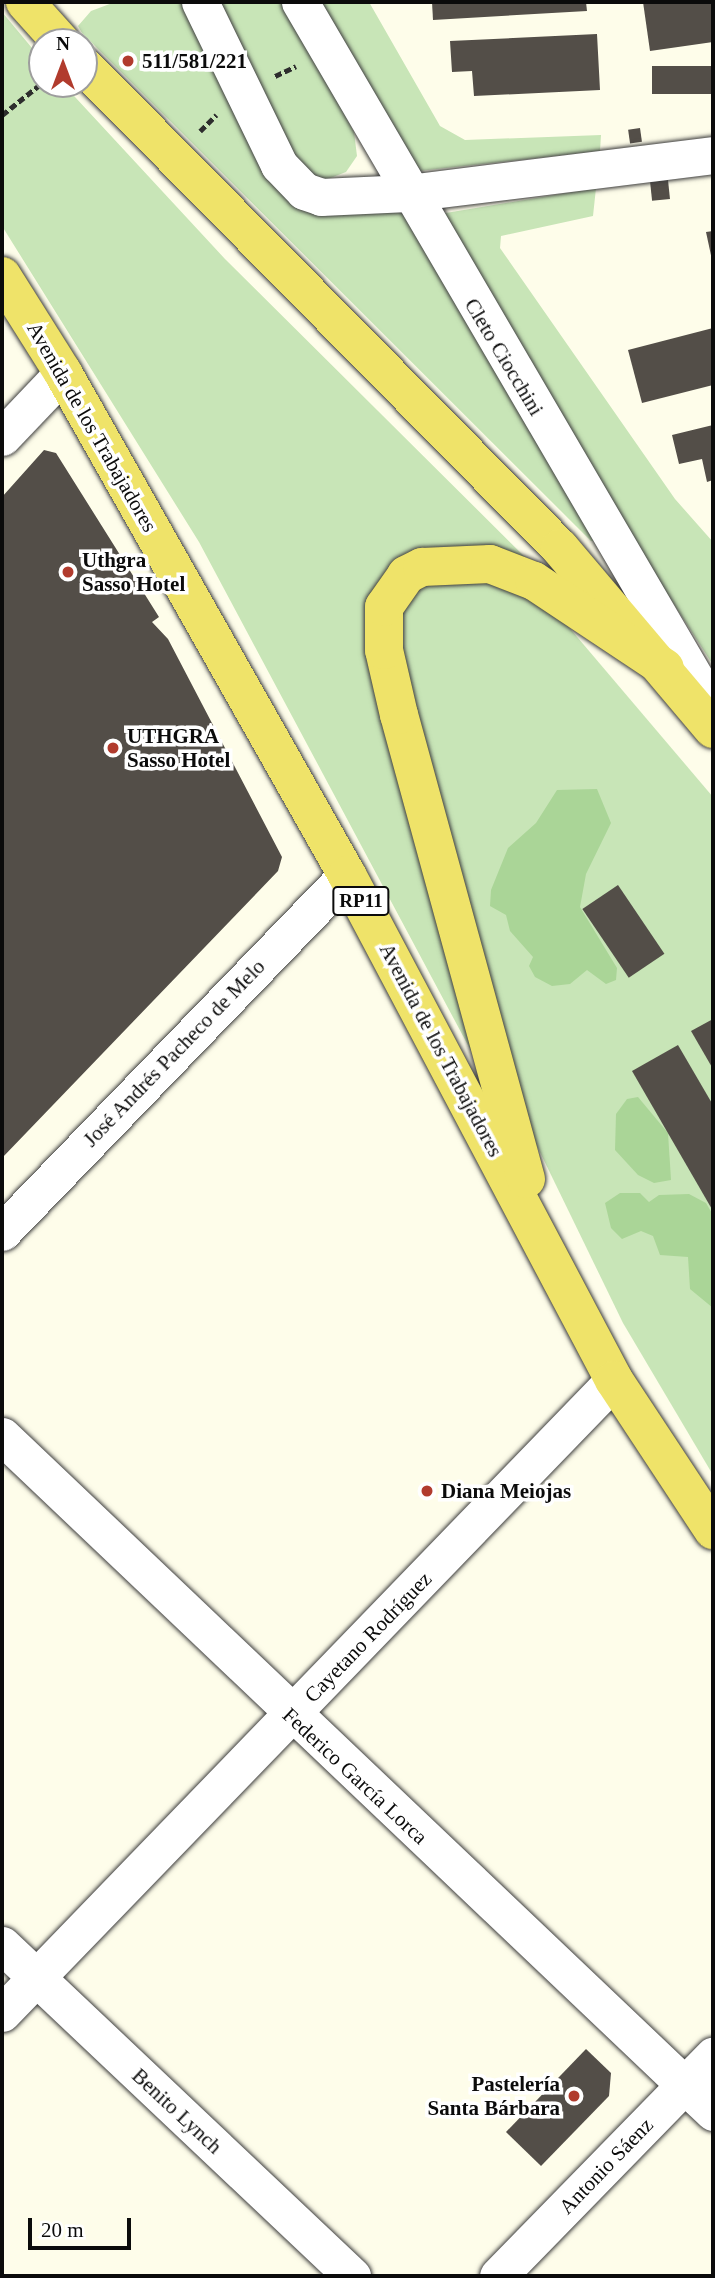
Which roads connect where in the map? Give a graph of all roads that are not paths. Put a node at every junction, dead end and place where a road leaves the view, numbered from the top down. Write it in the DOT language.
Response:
graph roads {
  1 [pos="25,2"];
  2 [pos="200,2"];
  3 [pos="300,2"];
  4 [pos="48,28"];
  5 [pos="98,80"];
  6 [pos="713,155"];
  7 [pos="408,193"];
  8 [pos="2,276"];
  9 [pos="63,373"];
  10 [pos="2,437"];
  11 [pos="666,668"];
  12 [pos="713,709"];
  13 [pos="713,729"];
  14 [pos="347,875"];
  15 [pos="2,1232"];
  16 [pos="540,1234"];
  17 [pos="614,1380"];
  18 [pos="2,1436"];
  19 [pos="702,1511"];
  20 [pos="713,1530"];
  21 [pos="292,1717"];
  22 [pos="2,1945"];
  23 [pos="35,1978"];
  24 [pos="2,2013"];
  25 [pos="713,2056"];
  26 [pos="685,2085"];
  27 [pos="713,2112"];
  28 [pos="352,2276"];
  29 [pos="498,2276"];
  1 -- 4 [label="main road"];
  2 -- 7 [label="street"];
  3 -- 7 [label="street, Cleto Ciocchini"];
  5 -- 11 [label="main road"];
  6 -- 7 [label="street"];
  7 -- 12 [label="street, Cleto Ciocchini"];
  8 -- 9 [label="main road, Avenida de los Trabajadores / RP11"];
  9 -- 10 [label="street"];
  9 -- 14 [label="main road, Avenida de los Trabajadores / RP11"];
  11 -- 13 [label="main road"];
  11 -- 16 [label="main road"];
  14 -- 15 [label="street, José Andrés Pacheco de Melo"];
  14 -- 16 [label="main road, Avenida de los Trabajadores / RP11"];
  16 -- 17 [label="main road, Avenida de los Trabajadores / RP11"];
  17 -- 19 [label="main road, Avenida de los Trabajadores / RP11"];
  17 -- 21 [label="street, Cayetano Rodríguez"];
  18 -- 21 [label="street, Federico García Lorca"];
  19 -- 20 [label="main road, Avenida de los Trabajadores / RP11"];
  21 -- 23 [label="street, Cayetano Rodríguez"];
  21 -- 26 [label="street, Federico García Lorca"];
  22 -- 23 [label="street, Benito Lynch"];
  23 -- 24 [label="street, Cayetano Rodríguez"];
  23 -- 28 [label="street, Benito Lynch"];
  25 -- 26 [label="street, Antonio Sáenz"];
  26 -- 27 [label="street, Federico García Lorca"];
  26 -- 29 [label="street, Antonio Sáenz"];
}
